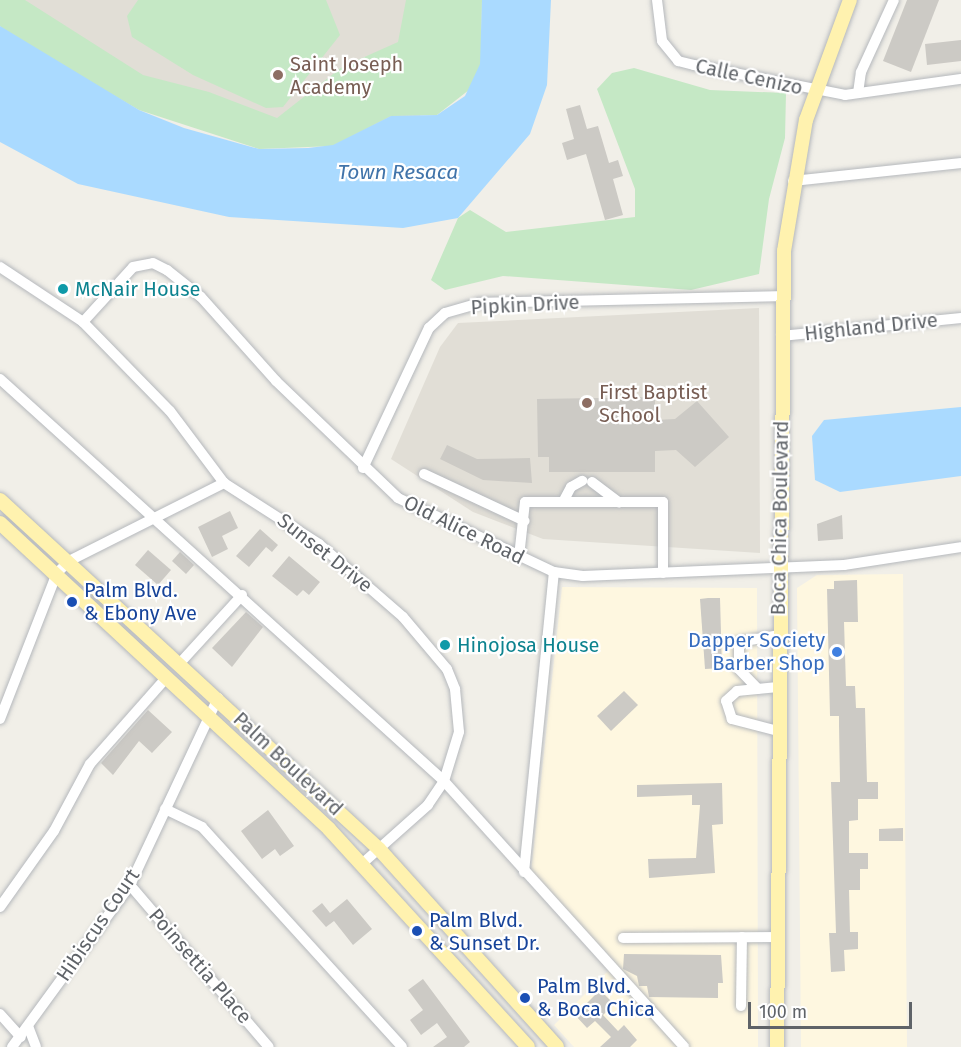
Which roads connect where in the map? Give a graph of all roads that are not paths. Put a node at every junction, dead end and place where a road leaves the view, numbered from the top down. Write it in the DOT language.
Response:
graph roads {
  1 [pos="657,0"];
  2 [pos="850,0"];
  3 [pos="894,0"];
  4 [pos="961,79"];
  5 [pos="815,91"];
  6 [pos="858,93"];
  7 [pos="961,163"];
  8 [pos="793,182"];
  9 [pos="0,267"];
  10 [pos="782,296"];
  11 [pos="961,318"];
  12 [pos="83,322"];
  13 [pos="782,336"];
  14 [pos="0,379"];
  15 [pos="363,468"];
  16 [pos="424,474"];
  17 [pos="224,483"];
  18 [pos="0,500"];
  19 [pos="563,502"];
  20 [pos="619,502"];
  21 [pos="160,518"];
  22 [pos="525,521"];
  23 [pos="0,523"];
  24 [pos="961,547"];
  25 [pos="519,557"];
  26 [pos="69,561"];
  27 [pos="778,567"];
  28 [pos="554,572"];
  29 [pos="57,573"];
  30 [pos="663,573"];
  31 [pos="242,595"];
  32 [pos="778,635"];
  33 [pos="180,663"];
  34 [pos="166,678"];
  35 [pos="778,687"];
  36 [pos="758,689"];
  37 [pos="218,698"];
  38 [pos="208,716"];
  39 [pos="0,719"];
  40 [pos="778,731"];
  41 [pos="444,781"];
  42 [pos="165,809"];
  43 [pos="379,849"];
  44 [pos="363,863"];
  45 [pos="524,872"];
  46 [pos="130,885"];
  47 [pos="0,907"];
  48 [pos="742,937"];
  49 [pos="778,937"];
  50 [pos="623,938"];
  51 [pos="741,1006"];
  52 [pos="0,1014"];
  53 [pos="28,1026"];
  54 [pos="21,1037"];
  55 [pos="12,1047"];
  56 [pos="36,1047"];
  57 [pos="270,1047"];
  58 [pos="402,1047"];
  59 [pos="528,1047"];
  60 [pos="557,1047"];
  61 [pos="684,1047"];
  62 [pos="777,1047"];
  1 -- 5 [label="street, Calle Cenizo"];
  2 -- 5 [label="main road, Boca Chica Boulevard"];
  3 -- 6 [label="street"];
  4 -- 6 [label="street, Calle Cenizo"];
  5 -- 6 [label="street, Calle Cenizo"];
  5 -- 8 [label="main road, Boca Chica Boulevard"];
  7 -- 8 [label="street"];
  8 -- 10 [label="main road, Boca Chica Boulevard"];
  9 -- 12 [label="street, Sunset Drive"];
  10 -- 13 [label="main road, Boca Chica Boulevard"];
  10 -- 15 [label="street, Pipkin Drive"];
  11 -- 13 [label="street, Highland Drive"];
  12 -- 15 [label="street, Old Alice Road"];
  12 -- 17 [label="street, Sunset Drive"];
  13 -- 27 [label="main road, Boca Chica Boulevard"];
  14 -- 21 [label="street"];
  15 -- 25 [label="street, Old Alice Road"];
  16 -- 22 [label="street"];
  17 -- 21 [label="street"];
  17 -- 41 [label="street, Sunset Drive"];
  18 -- 26 [label="main road, Palm Boulevard"];
  19 -- 20 [label="street"];
  19 -- 20 [label="street"];
  19 -- 22 [label="street"];
  20 -- 30 [label="street"];
  21 -- 26 [label="street"];
  21 -- 31 [label="street"];
  22 -- 25 [label="street"];
  23 -- 29 [label="main road, Palm Boulevard"];
  24 -- 27 [label="street, Old Alice Road"];
  25 -- 28 [label="street, Old Alice Road"];
  26 -- 29 [label="street"];
  26 -- 33 [label="main road, Palm Boulevard"];
  27 -- 30 [label="street, Old Alice Road"];
  27 -- 32 [label="main road, Boca Chica Boulevard"];
  28 -- 30 [label="street, Old Alice Road"];
  28 -- 45 [label="street"];
  29 -- 34 [label="main road, Palm Boulevard"];
  29 -- 39 [label="street"];
  31 -- 33 [label="street"];
  31 -- 41 [label="street"];
  32 -- 35 [label="main road, Boca Chica Boulevard"];
  32 -- 36 [label="street"];
  33 -- 37 [label="main road, Palm Boulevard"];
  34 -- 38 [label="main road, Palm Boulevard"];
  34 -- 47 [label="street"];
  35 -- 36 [label="street"];
  35 -- 40 [label="main road, Boca Chica Boulevard"];
  36 -- 40 [label="street"];
  37 -- 38 [label="street, Hibiscus Court"];
  37 -- 43 [label="main road, Palm Boulevard"];
  38 -- 42 [label="street, Hibiscus Court"];
  38 -- 44 [label="main road, Palm Boulevard"];
  40 -- 49 [label="main road, Boca Chica Boulevard"];
  41 -- 43 [label="street, Sunset Drive"];
  41 -- 45 [label="street"];
  42 -- 46 [label="street, Hibiscus Court"];
  42 -- 58 [label="street"];
  43 -- 44 [label="street, Sunset Drive"];
  43 -- 60 [label="main road, Palm Boulevard"];
  44 -- 59 [label="main road, Palm Boulevard"];
  45 -- 61 [label="street"];
  46 -- 53 [label="street, Hibiscus Court"];
  46 -- 57 [label="street, Poinsettia Place"];
  48 -- 49 [label="street"];
  48 -- 50 [label="street"];
  48 -- 51 [label="street"];
  49 -- 62 [label="main road, Boca Chica Boulevard"];
  52 -- 54 [label="street"];
  53 -- 54 [label="street, Hibiscus Court"];
  53 -- 56 [label="street"];
  54 -- 55 [label="street, Hibiscus Court"];
}
